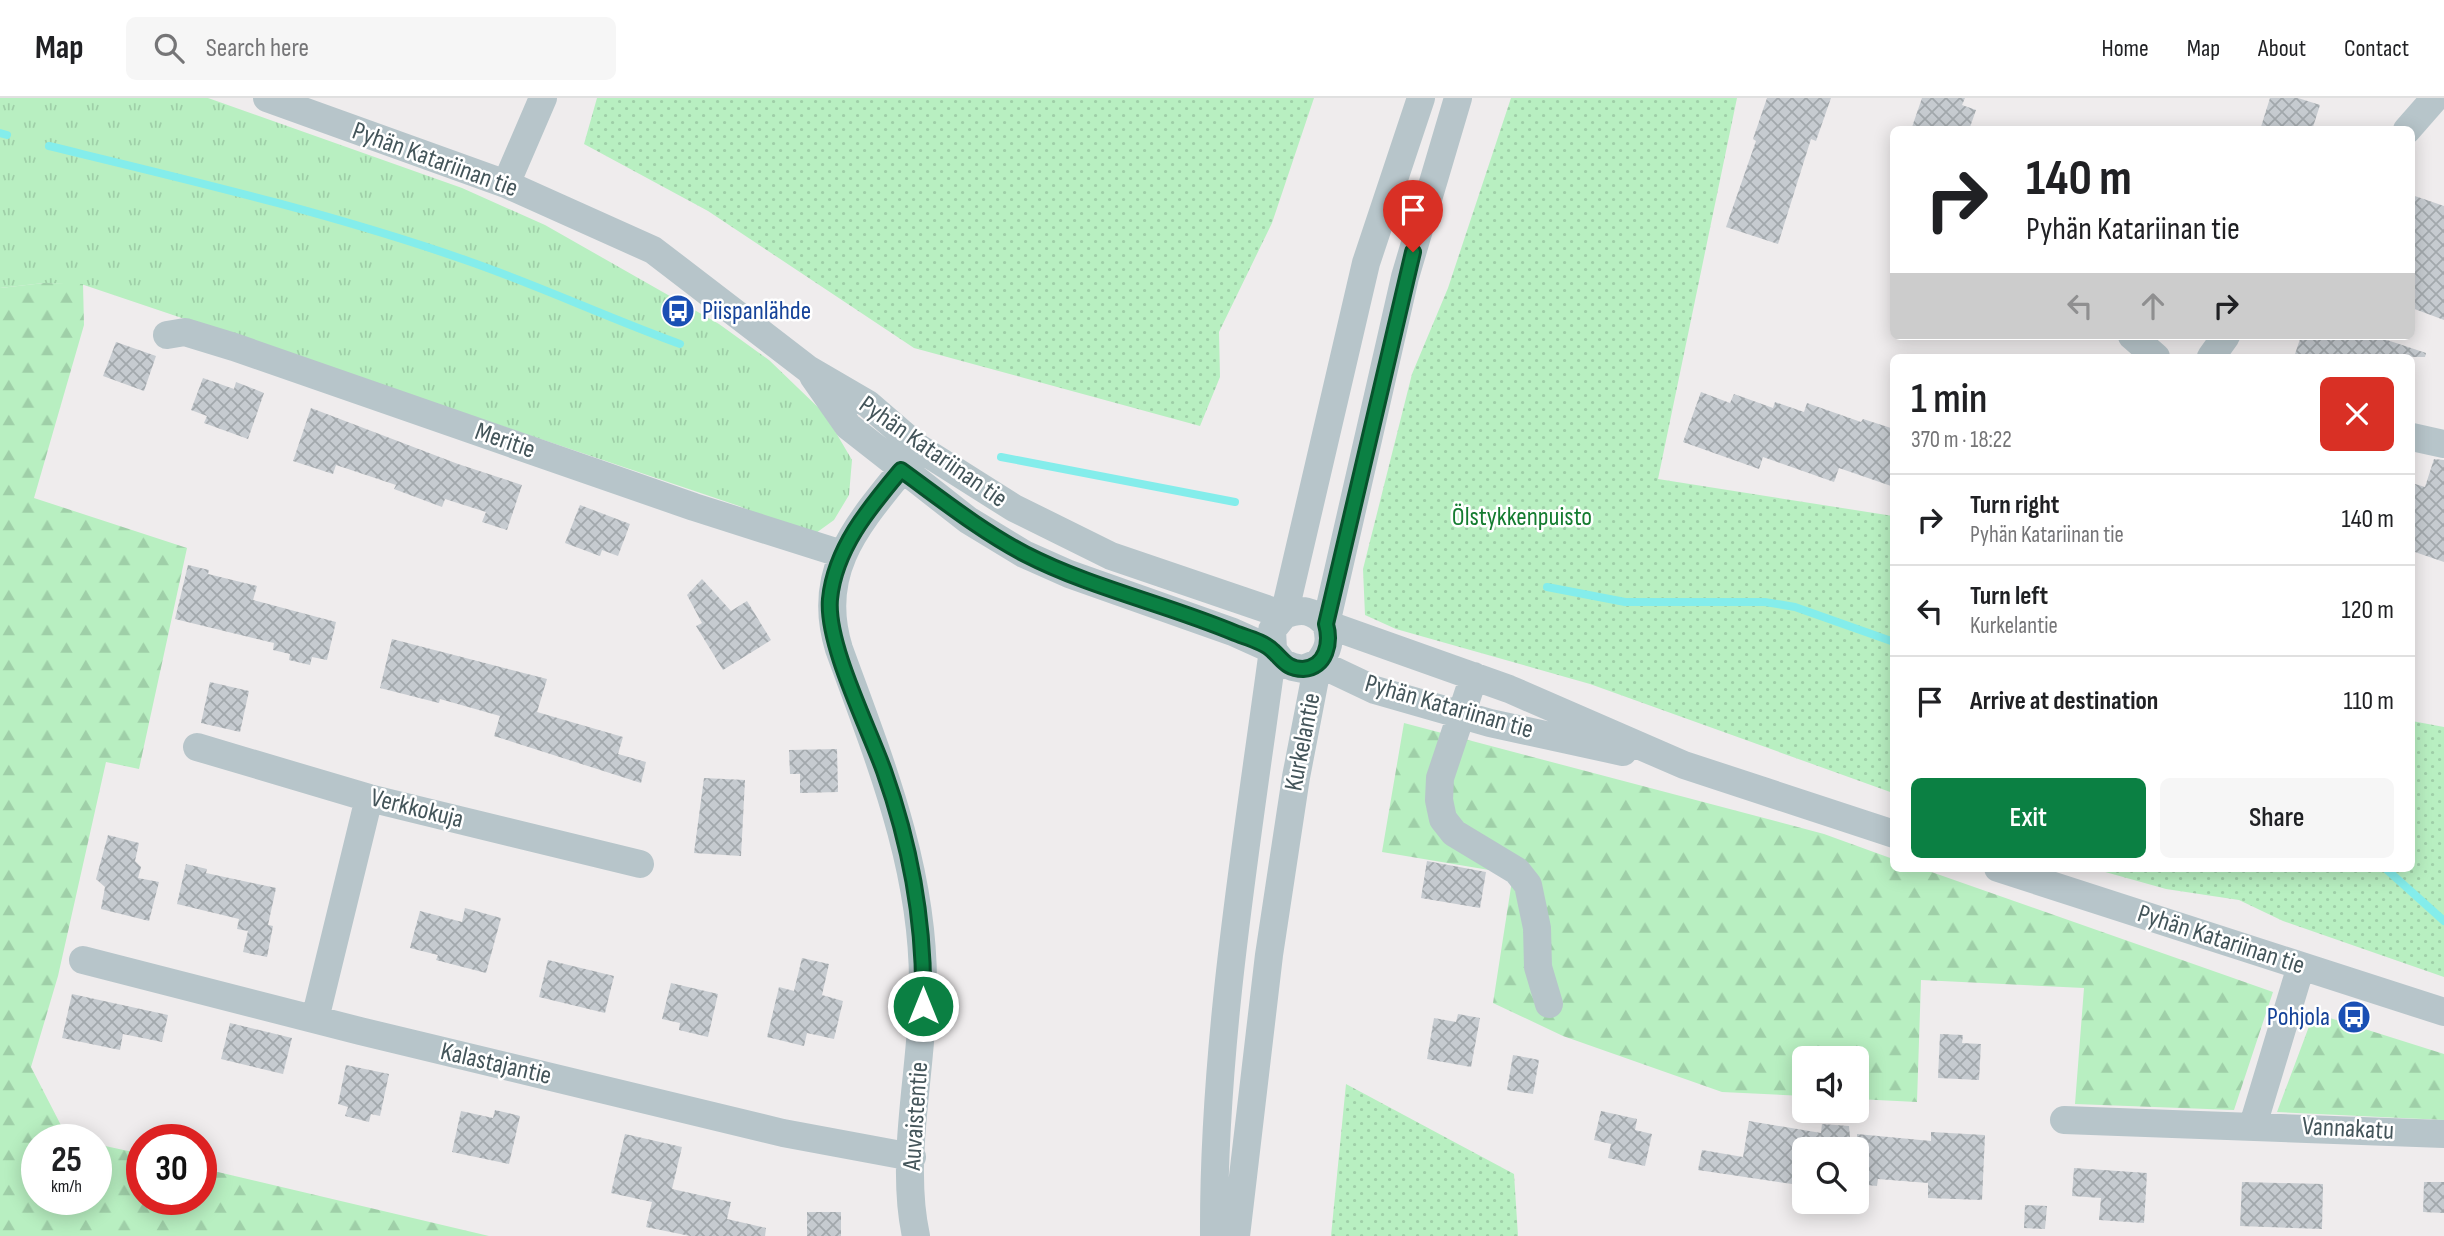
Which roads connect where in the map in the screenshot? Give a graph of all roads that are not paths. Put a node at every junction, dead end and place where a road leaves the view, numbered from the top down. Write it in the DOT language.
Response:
graph roads {
  1 [pos="267,98"];
  2 [pos="543,98"];
  3 [pos="1420,98"];
  4 [pos="1458,98"];
  5 [pos="2435,98"];
  6 [pos="2410,126"];
  7 [pos="506,184"];
  8 [pos="167,335"];
  9 [pos="2137,340"];
  10 [pos="2153,354"];
  11 [pos="808,369"];
  12 [pos="2415,437"];
  13 [pos="2444,444"];
  14 [pos="919,448"];
  15 [pos="901,470"];
  16 [pos="842,554"];
  17 [pos="1284,615"];
  18 [pos="1326,624"];
  19 [pos="1273,650"];
  20 [pos="1318,663"];
  21 [pos="1474,676"];
  22 [pos="1462,715"];
  23 [pos="197,747"];
  24 [pos="1684,765"];
  25 [pos="369,798"];
  26 [pos="1890,833"];
  27 [pos="640,864"];
  28 [pos="2033,873"];
  29 [pos="83,960"];
  30 [pos="2301,967"];
  31 [pos="1549,1004"];
  32 [pos="2444,1012"];
  33 [pos="315,1019"];
  34 [pos="2064,1120"];
  35 [pos="2253,1125"];
  36 [pos="2444,1134"];
  37 [pos="912,1157"];
  38 [pos="916,1236"];
  39 [pos="1213,1236"];
  40 [pos="1236,1236"];
  1 -- 7 [label="street, Pyhän Katariinan tie"];
  2 -- 7 [label="street"];
  3 -- 17 [label="street, Kurkelantie"];
  4 -- 18 [label="street, Kurkelantie"];
  5 -- 6 [label="street"];
  7 -- 11 [label="street, Pyhän Katariinan tie"];
  8 -- 16 [label="street, Meritie"];
  9 -- 10 [label="street"];
  11 -- 14 [label="street, Pyhän Katariinan tie"];
  11 -- 15 [label="street, Pyhän Katariinan tie"];
  12 -- 13 [label="street"];
  14 -- 15 [label="street, Auvaistentie"];
  14 -- 17 [label="street, Pyhän Katariinan tie"];
  15 -- 16 [label="street, Auvaistentie"];
  15 -- 19 [label="street, Pyhän Katariinan tie"];
  16 -- 37 [label="street, Auvaistentie"];
  17 -- 18 [label="street, Pyhän Katariinan tie"];
  17 -- 19 [label="street, Kurkelantie"];
  18 -- 20 [label="street, Kurkelantie"];
  18 -- 21 [label="street, Pyhän Katariinan tie"];
  19 -- 20 [label="street, Pyhän Katariinan tie"];
  19 -- 39 [label="street, Kurkelantie"];
  20 -- 22 [label="street, Pyhän Katariinan tie"];
  20 -- 40 [label="street, Kurkelantie"];
  21 -- 22 [label="street"];
  21 -- 24 [label="street, Pyhän Katariinan tie"];
  22 -- 24 [label="street, Pyhän Katariinan tie"];
  22 -- 31 [label="street"];
  23 -- 25 [label="street, Verkkokuja"];
  24 -- 26 [label="street, Pyhän Katariinan tie"];
  25 -- 27 [label="street, Verkkokuja"];
  25 -- 33 [label="street"];
  28 -- 30 [label="street, Pyhän Katariinan tie"];
  29 -- 33 [label="street, Kalastajantie"];
  30 -- 32 [label="street, Pyhän Katariinan tie"];
  30 -- 35 [label="street"];
  33 -- 37 [label="street, Kalastajantie"];
  34 -- 35 [label="street, Vannakatu"];
  35 -- 36 [label="street, Vannakatu"];
  37 -- 38 [label="street, Auvaistentie"];
}
